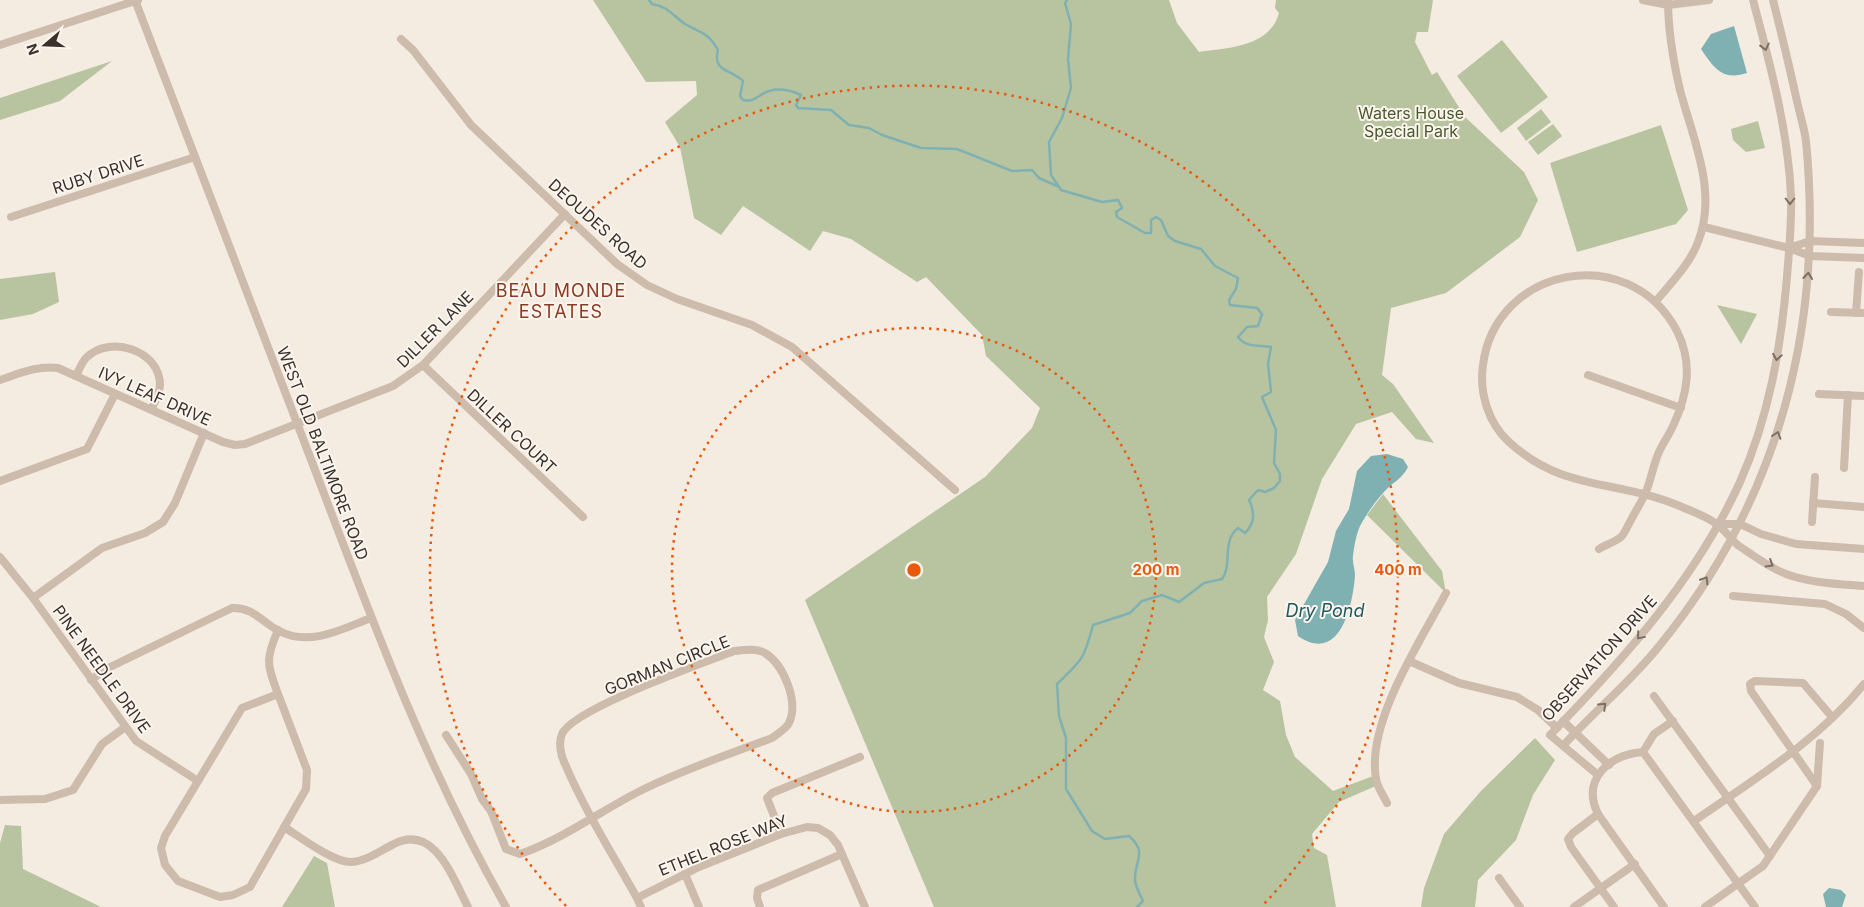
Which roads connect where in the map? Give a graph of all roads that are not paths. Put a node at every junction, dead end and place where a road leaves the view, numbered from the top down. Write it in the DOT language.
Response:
graph roads {
  1 [pos="136,0"];
  2 [pos="1642,0"];
  3 [pos="1710,0"];
  4 [pos="1754,0"];
  5 [pos="1773,0"];
  6 [pos="1668,2"];
  7 [pos="401,40"];
  8 [pos="0,45"];
  9 [pos="195,157"];
  10 [pos="565,214"];
  11 [pos="11,217"];
  12 [pos="1704,227"];
  13 [pos="1810,242"];
  14 [pos="1864,243"];
  15 [pos="1789,248"];
  16 [pos="1810,256"];
  17 [pos="1864,258"];
  18 [pos="1859,272"];
  19 [pos="1656,301"];
  20 [pos="1831,312"];
  21 [pos="1860,313"];
  22 [pos="422,365"];
  23 [pos="1588,375"];
  24 [pos="76,376"];
  25 [pos="0,380"];
  26 [pos="115,394"];
  27 [pos="1819,394"];
  28 [pos="1848,395"];
  29 [pos="1864,396"];
  30 [pos="152,408"];
  31 [pos="1682,408"];
  32 [pos="297,424"];
  33 [pos="204,433"];
  34 [pos="1844,468"];
  35 [pos="1815,477"];
  36 [pos="0,481"];
  37 [pos="955,490"];
  38 [pos="1645,494"];
  39 [pos="1814,503"];
  40 [pos="1864,507"];
  41 [pos="583,517"];
  42 [pos="1812,522"];
  43 [pos="1718,524"];
  44 [pos="1740,524"];
  45 [pos="1731,538"];
  46 [pos="1599,549"];
  47 [pos="1864,549"];
  48 [pos="0,557"];
  49 [pos="1864,586"];
  50 [pos="1446,593"];
  51 [pos="1733,596"];
  52 [pos="33,598"];
  53 [pos="371,618"];
  54 [pos="1864,628"];
  55 [pos="278,630"];
  56 [pos="1409,661"];
  57 [pos="90,680"];
  58 [pos="1864,684"];
  59 [pos="278,694"];
  60 [pos="1654,696"];
  61 [pos="1832,717"];
  62 [pos="1672,721"];
  63 [pos="1563,722"];
  64 [pos="124,728"];
  65 [pos="1557,728"];
  66 [pos="1575,734"];
  67 [pos="446,735"];
  68 [pos="1820,743"];
  69 [pos="1562,746"];
  70 [pos="1794,750"];
  71 [pos="1643,752"];
  72 [pos="860,757"];
  73 [pos="1609,765"];
  74 [pos="1598,775"];
  75 [pos="198,781"];
  76 [pos="1818,786"];
  77 [pos="1728,797"];
  78 [pos="0,800"];
  79 [pos="1387,803"];
  80 [pos="1598,814"];
  81 [pos="593,817"];
  82 [pos="1694,821"];
  83 [pos="284,827"];
  84 [pos="781,834"];
  85 [pos="842,854"];
  86 [pos="1770,856"];
  87 [pos="1635,864"];
  88 [pos="685,874"];
  89 [pos="1499,878"];
  90 [pos="1739,884"];
  91 [pos="1600,888"];
  92 [pos="637,898"];
  93 [pos="468,907"];
  94 [pos="506,907"];
  95 [pos="642,907"];
  96 [pos="699,907"];
  97 [pos="760,907"];
  98 [pos="864,907"];
  99 [pos="1520,907"];
  100 [pos="1574,907"];
  101 [pos="1614,907"];
  102 [pos="1664,907"];
  103 [pos="1705,907"];
  104 [pos="1755,907"];
  1 -- 8 [label="street"];
  1 -- 9 [label="street, WEST OLD BALTIMORE ROAD"];
  2 -- 6 [label="street"];
  3 -- 6 [label="street"];
  4 -- 15 [label="street, OBSERVATION DRIVE, one-way"];
  5 -- 13 [label="street, OBSERVATION DRIVE"];
  6 -- 12 [label="street"];
  7 -- 10 [label="street, DEOUDES ROAD"];
  9 -- 11 [label="street, RUBY DRIVE"];
  9 -- 32 [label="street, WEST OLD BALTIMORE ROAD"];
  10 -- 22 [label="street, DILLER LANE"];
  10 -- 37 [label="street, DEOUDES ROAD"];
  12 -- 15 [label="street"];
  12 -- 19 [label="street"];
  13 -- 14 [label="street"];
  13 -- 15 [label="street"];
  13 -- 16 [label="street, OBSERVATION DRIVE"];
  15 -- 16 [label="street"];
  15 -- 43 [label="street, OBSERVATION DRIVE, one-way"];
  16 -- 17 [label="street"];
  44 -- 16 [label="street, OBSERVATION DRIVE, one-way"];
  18 -- 21 [label="street"];
  19 -- 31 [label="street"];
  19 -- 38 [label="street"];
  20 -- 21 [label="street"];
  22 -- 32 [label="street, DILLER LANE"];
  22 -- 41 [label="street, DILLER COURT"];
  23 -- 31 [label="street"];
  24 -- 25 [label="street, IVY LEAF DRIVE"];
  24 -- 26 [label="street, IVY LEAF DRIVE"];
  24 -- 30 [label="street"];
  26 -- 30 [label="street, IVY LEAF DRIVE"];
  26 -- 36 [label="street"];
  27 -- 28 [label="street"];
  28 -- 29 [label="street"];
  28 -- 34 [label="street"];
  30 -- 33 [label="street, IVY LEAF DRIVE"];
  31 -- 38 [label="street"];
  32 -- 33 [label="street, IVY LEAF DRIVE"];
  32 -- 53 [label="street, WEST OLD BALTIMORE ROAD"];
  33 -- 52 [label="street"];
  35 -- 39 [label="street"];
  38 -- 43 [label="street"];
  38 -- 46 [label="street"];
  39 -- 40 [label="street"];
  39 -- 42 [label="street"];
  43 -- 44 [label="street"];
  43 -- 45 [label="street"];
  43 -- 63 [label="street, OBSERVATION DRIVE, one-way"];
  44 -- 45 [label="street, OBSERVATION DRIVE"];
  44 -- 47 [label="street"];
  45 -- 49 [label="street, one-way"];
  66 -- 45 [label="street, OBSERVATION DRIVE, one-way"];
  48 -- 52 [label="street, PINE NEEDLE DRIVE"];
  50 -- 56 [label="street"];
  51 -- 54 [label="street"];
  52 -- 57 [label="street, PINE NEEDLE DRIVE"];
  53 -- 55 [label="street"];
  53 -- 94 [label="street, WEST OLD BALTIMORE ROAD"];
  55 -- 57 [label="street"];
  55 -- 59 [label="street"];
  56 -- 65 [label="street"];
  56 -- 79 [label="street"];
  57 -- 64 [label="street, PINE NEEDLE DRIVE"];
  58 -- 61 [label="street"];
  59 -- 75 [label="street"];
  59 -- 83 [label="street"];
  60 -- 62 [label="street"];
  61 -- 70 [label="street"];
  61 -- 70 [label="street"];
  62 -- 71 [label="street"];
  62 -- 77 [label="street"];
  63 -- 65 [label="street, OBSERVATION DRIVE"];
  63 -- 66 [label="street"];
  64 -- 75 [label="street, PINE NEEDLE DRIVE"];
  64 -- 78 [label="street"];
  65 -- 69 [label="street, OBSERVATION DRIVE"];
  66 -- 69 [label="street, OBSERVATION DRIVE"];
  66 -- 73 [label="street"];
  67 -- 81 [label="street"];
  68 -- 76 [label="street"];
  69 -- 74 [label="street"];
  70 -- 76 [label="street"];
  70 -- 77 [label="street"];
  71 -- 73 [label="street"];
  71 -- 82 [label="street"];
  72 -- 84 [label="street"];
  73 -- 74 [label="street"];
  74 -- 80 [label="street"];
  75 -- 83 [label="street"];
  76 -- 86 [label="street"];
  77 -- 82 [label="street"];
  77 -- 86 [label="street"];
  80 -- 87 [label="street"];
  80 -- 91 [label="street"];
  81 -- 81 [label="street, GORMAN CIRCLE"];
  81 -- 92 [label="street, GORMAN CIRCLE"];
  82 -- 90 [label="street"];
  83 -- 93 [label="street"];
  84 -- 85 [label="street, ETHEL ROSE WAY"];
  84 -- 88 [label="street, ETHEL ROSE WAY"];
  85 -- 97 [label="street"];
  85 -- 98 [label="street, ETHEL ROSE WAY"];
  86 -- 90 [label="street"];
  87 -- 91 [label="street"];
  87 -- 102 [label="street"];
  88 -- 92 [label="street, ETHEL ROSE WAY"];
  88 -- 96 [label="street"];
  89 -- 99 [label="street"];
  90 -- 103 [label="street"];
  90 -- 104 [label="street"];
  91 -- 100 [label="street"];
  91 -- 101 [label="street"];
  92 -- 95 [label="street, GORMAN CIRCLE"];
}
